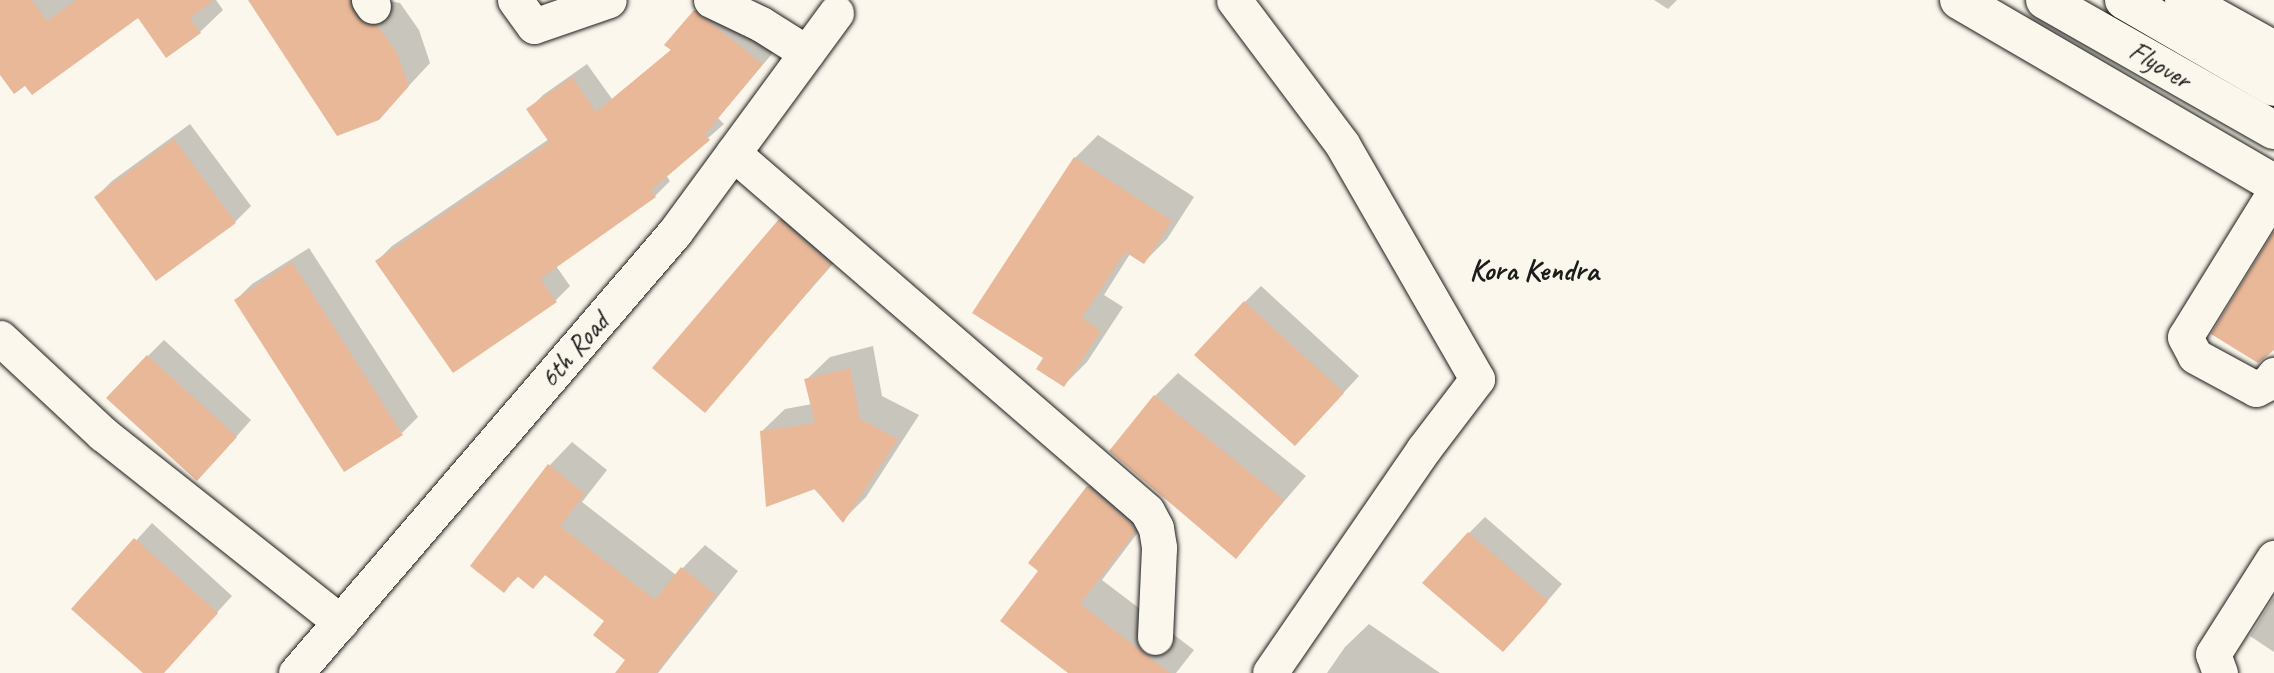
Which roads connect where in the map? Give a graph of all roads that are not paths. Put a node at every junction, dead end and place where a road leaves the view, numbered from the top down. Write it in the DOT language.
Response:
graph roads {
  1 [pos="515,0"];
  2 [pos="609,0"];
  3 [pos="711,0"];
  4 [pos="1234,0"];
  5 [pos="1959,0"];
  6 [pos="2045,0"];
  7 [pos="2124,0"];
  8 [pos="2184,0"];
  9 [pos="836,13"];
  10 [pos="2274,50"];
  11 [pos="807,53"];
  12 [pos="2274,87"];
  13 [pos="2274,130"];
  14 [pos="733,153"];
  15 [pos="2274,183"];
  16 [pos="2274,193"];
  17 [pos="0,338"];
  18 [pos="2274,374"];
  19 [pos="2274,558"];
  20 [pos="341,622"];
  21 [pos="1155,637"];
  22 [pos="296,673"];
  23 [pos="1269,673"];
  24 [pos="2220,673"];
  1 -- 2 [label="street"];
  3 -- 11 [label="street"];
  4 -- 23 [label="street"];
  5 -- 15 [label="main road"];
  6 -- 13 [label="main road, Flyover"];
  7 -- 12 [label="main road, Flyover"];
  8 -- 10 [label="main road"];
  9 -- 11 [label="street, 6th Road"];
  11 -- 14 [label="street, 6th Road"];
  14 -- 20 [label="street, 6th Road"];
  14 -- 21 [label="street"];
  16 -- 18 [label="street"];
  17 -- 20 [label="street"];
  19 -- 24 [label="street"];
  20 -- 22 [label="street, 6th Road"];
}
